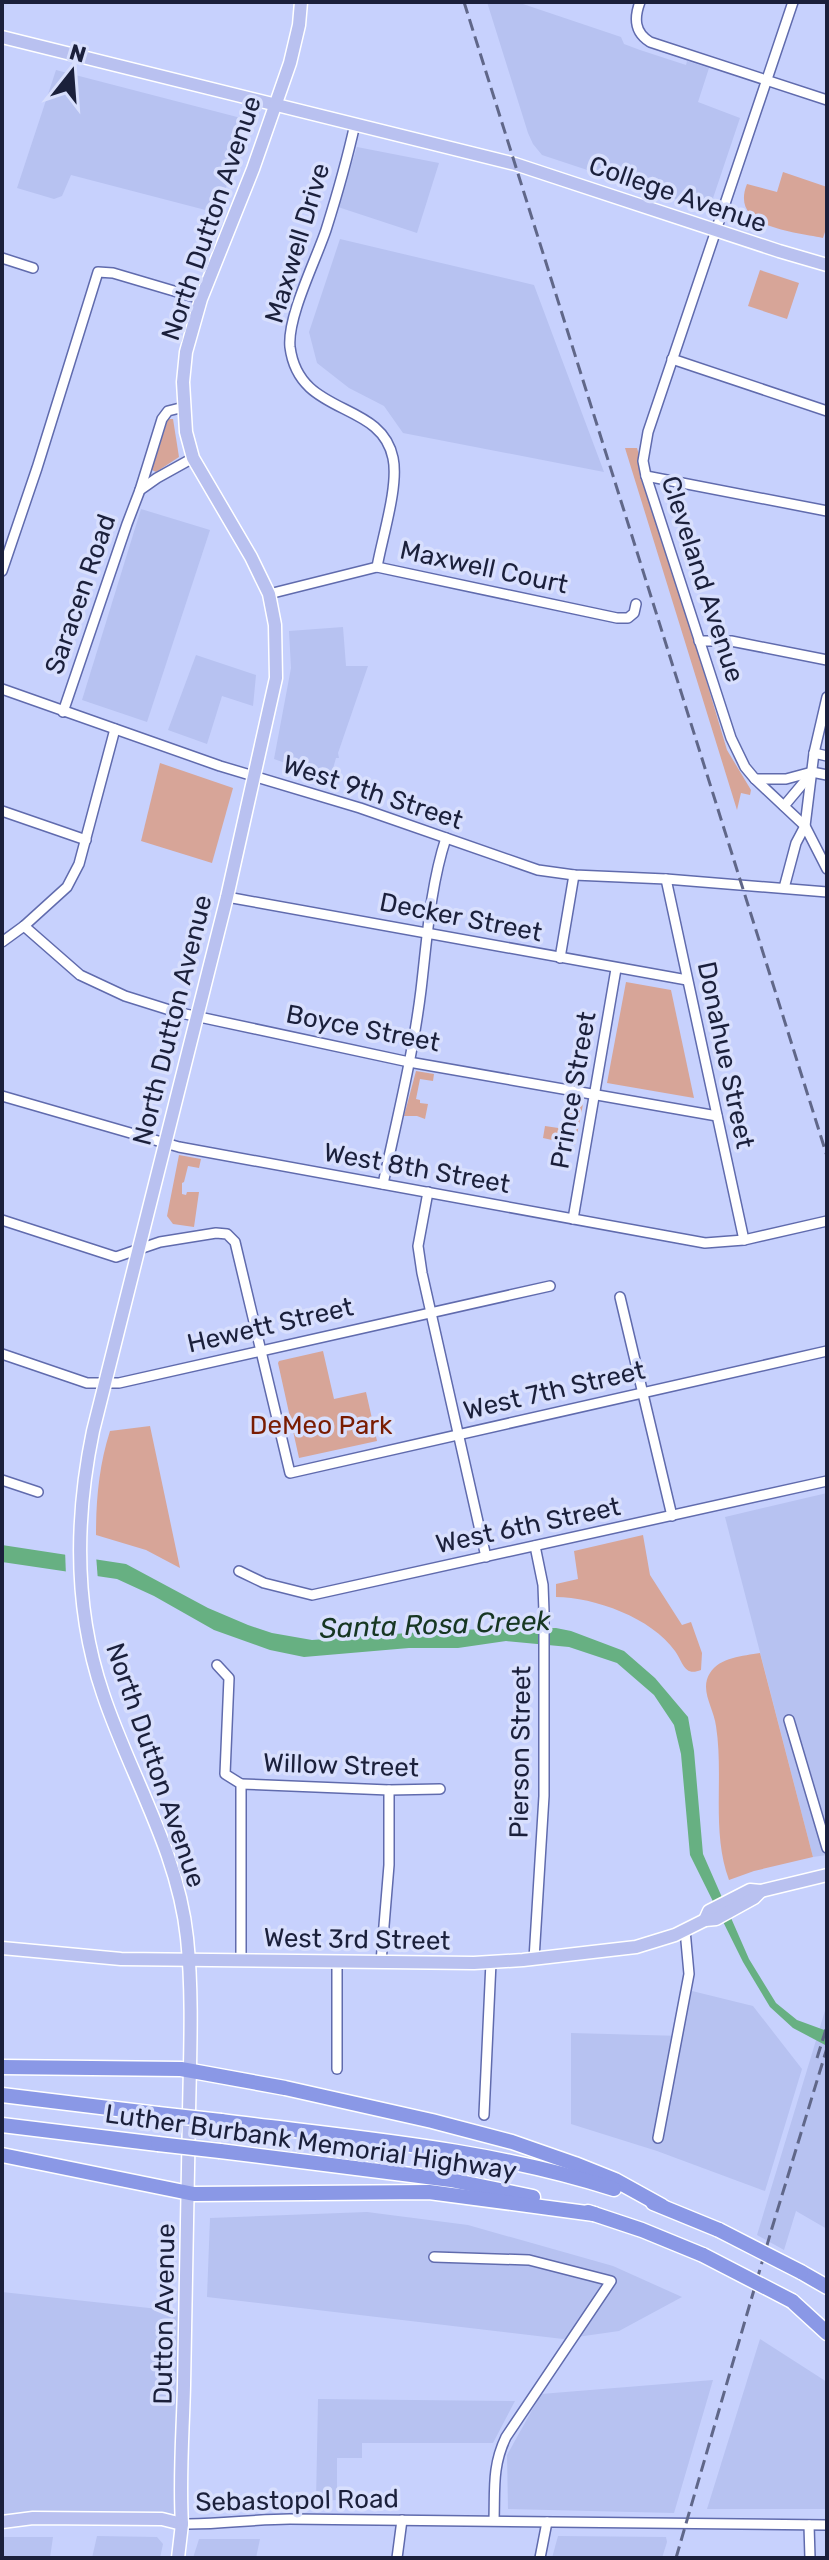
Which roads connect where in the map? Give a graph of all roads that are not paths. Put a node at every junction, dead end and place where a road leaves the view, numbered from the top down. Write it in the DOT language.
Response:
graph roads {
  1 [pos="301,2"];
  2 [pos="640,2"];
  3 [pos="793,2"];
  4 [pos="2,37"];
  5 [pos="767,80"];
  6 [pos="827,100"];
  7 [pos="274,105"];
  8 [pos="355,124"];
  9 [pos="716,230"];
  10 [pos="2,258"];
  11 [pos="827,265"];
  12 [pos="33,268"];
  13 [pos="201,299"];
  14 [pos="672,359"];
  15 [pos="184,407"];
  16 [pos="827,411"];
  17 [pos="193,458"];
  18 [pos="646,476"];
  19 [pos="140,490"];
  20 [pos="827,511"];
  21 [pos="377,567"];
  22 [pos="2,571"];
  23 [pos="269,594"];
  24 [pos="636,604"];
  25 [pos="699,641"];
  26 [pos="827,660"];
  27 [pos="2,689"];
  28 [pos="827,697"];
  29 [pos="63,712"];
  30 [pos="115,729"];
  31 [pos="814,753"];
  32 [pos="827,756"];
  33 [pos="812,772"];
  34 [pos="827,775"];
  35 [pos="254,778"];
  36 [pos="755,779"];
  37 [pos="784,806"];
  38 [pos="2,811"];
  39 [pos="805,826"];
  40 [pos="446,838"];
  41 [pos="86,840"];
  42 [pos="827,869"];
  43 [pos="574,875"];
  44 [pos="666,879"];
  45 [pos="784,888"];
  46 [pos="827,892"];
  47 [pos="227,897"];
  48 [pos="24,926"];
  49 [pos="427,931"];
  50 [pos="2,942"];
  51 [pos="560,958"];
  52 [pos="616,969"];
  53 [pos="687,980"];
  54 [pos="195,1017"];
  55 [pos="409,1062"];
  56 [pos="595,1095"];
  57 [pos="2,1096"];
  58 [pos="717,1116"];
  59 [pos="163,1143"];
  60 [pos="383,1184"];
  61 [pos="428,1192"];
  62 [pos="573,1219"];
  63 [pos="2,1220"];
  64 [pos="827,1221"];
  65 [pos="744,1240"];
  66 [pos="139,1251"];
  67 [pos="550,1286"];
  68 [pos="620,1297"];
  69 [pos="430,1312"];
  70 [pos="260,1350"];
  71 [pos="827,1351"];
  72 [pos="2,1354"];
  73 [pos="106,1383"];
  74 [pos="643,1393"];
  75 [pos="457,1435"];
  76 [pos="2,1480"];
  77 [pos="827,1481"];
  78 [pos="38,1492"];
  79 [pos="672,1516"];
  80 [pos="535,1546"];
  81 [pos="486,1557"];
  82 [pos="239,1571"];
  83 [pos="217,1665"];
  84 [pos="789,1720"];
  85 [pos="241,1784"];
  86 [pos="440,1789"];
  87 [pos="389,1790"];
  88 [pos="827,1848"];
  89 [pos="827,1875"];
  90 [pos="685,1930"];
  91 [pos="2,1948"];
  92 [pos="188,1959"];
  93 [pos="241,1959"];
  94 [pos="534,1959"];
  95 [pos="337,1961"];
  96 [pos="381,1962"];
  97 [pos="491,1962"];
  98 [pos="2,2067"];
  99 [pos="337,2069"];
  100 [pos="190,2070"];
  101 [pos="2,2095"];
  102 [pos="484,2115"];
  103 [pos="2,2125"];
  104 [pos="658,2138"];
  105 [pos="2,2155"];
  106 [pos="189,2193"];
  107 [pos="662,2206"];
  108 [pos="594,2214"];
  109 [pos="434,2257"];
  110 [pos="827,2287"];
  111 [pos="792,2301"];
  112 [pos="827,2323"];
  113 [pos="827,2333"];
  114 [pos="402,2520"];
  115 [pos="494,2520"];
  116 [pos="2,2522"];
  117 [pos="547,2522"];
  118 [pos="182,2524"];
  119 [pos="809,2525"];
  120 [pos="827,2525"];
  121 [pos="178,2558"];
  122 [pos="397,2558"];
  123 [pos="540,2558"];
  124 [pos="810,2558"];
  1 -- 7 [label="main road, North Dutton Avenue"];
  2 -- 5 [label="street"];
  3 -- 5 [label="street, Cleveland Avenue"];
  4 -- 7 [label="main road, College Avenue"];
  5 -- 6 [label="street"];
  5 -- 9 [label="street, Cleveland Avenue"];
  7 -- 8 [label="main road, College Avenue"];
  7 -- 13 [label="main road, North Dutton Avenue"];
  8 -- 9 [label="main road, College Avenue"];
  8 -- 21 [label="street, Maxwell Drive"];
  9 -- 11 [label="main road, College Avenue"];
  9 -- 14 [label="street, Cleveland Avenue"];
  10 -- 12 [label="street"];
  13 -- 15 [label="main road, North Dutton Avenue"];
  13 -- 22 [label="street"];
  14 -- 16 [label="street"];
  14 -- 18 [label="street, Cleveland Avenue"];
  15 -- 17 [label="main road, North Dutton Avenue"];
  15 -- 19 [label="street, Saracen Road"];
  17 -- 19 [label="street, Saracen Road"];
  17 -- 23 [label="main road, North Dutton Avenue"];
  18 -- 20 [label="street"];
  18 -- 25 [label="street, Cleveland Avenue"];
  19 -- 29 [label="street, Saracen Road"];
  21 -- 23 [label="street, Maxwell Court"];
  21 -- 24 [label="street, Maxwell Court"];
  23 -- 35 [label="main road, North Dutton Avenue"];
  25 -- 26 [label="street"];
  25 -- 36 [label="street, Cleveland Avenue"];
  27 -- 29 [label="street, West 9th Street"];
  28 -- 31 [label="street"];
  29 -- 30 [label="street, West 9th Street"];
  30 -- 35 [label="street, West 9th Street"];
  30 -- 41 [label="street"];
  31 -- 32 [label="street"];
  31 -- 33 [label="street"];
  33 -- 34 [label="street"];
  33 -- 36 [label="street"];
  33 -- 37 [label="street"];
  33 -- 39 [label="street"];
  35 -- 40 [label="street, West 9th Street"];
  35 -- 47 [label="main road, North Dutton Avenue"];
  36 -- 37 [label="street, Cleveland Avenue"];
  37 -- 39 [label="street, Cleveland Avenue"];
  38 -- 41 [label="street"];
  39 -- 42 [label="street, Cleveland Avenue"];
  39 -- 45 [label="street"];
  40 -- 43 [label="street, West 9th Street"];
  40 -- 49 [label="street"];
  41 -- 48 [label="street"];
  43 -- 44 [label="street, West 9th Street"];
  43 -- 51 [label="street"];
  44 -- 45 [label="street, West 9th Street"];
  44 -- 53 [label="street, Donahue Street"];
  45 -- 46 [label="street, West 9th Street"];
  47 -- 49 [label="street, Decker Street"];
  47 -- 54 [label="main road, North Dutton Avenue"];
  48 -- 50 [label="street"];
  48 -- 54 [label="street, Boyce Street"];
  49 -- 51 [label="street, Decker Street"];
  49 -- 55 [label="street"];
  51 -- 52 [label="street, Decker Street"];
  52 -- 53 [label="street, Decker Street"];
  52 -- 56 [label="street, Prince Street"];
  53 -- 58 [label="street, Donahue Street"];
  54 -- 55 [label="street, Boyce Street"];
  54 -- 59 [label="main road, North Dutton Avenue"];
  55 -- 56 [label="street, Boyce Street"];
  55 -- 60 [label="street"];
  56 -- 58 [label="street, Boyce Street"];
  56 -- 62 [label="street, Prince Street"];
  57 -- 59 [label="street, West 8th Street"];
  58 -- 65 [label="street, Donahue Street"];
  59 -- 60 [label="street, West 8th Street"];
  59 -- 66 [label="main road, North Dutton Avenue"];
  60 -- 61 [label="street, West 8th Street"];
  61 -- 62 [label="street, West 8th Street"];
  61 -- 69 [label="street"];
  62 -- 65 [label="street, West 8th Street"];
  63 -- 66 [label="street"];
  64 -- 65 [label="street, West 8th Street"];
  66 -- 70 [label="street"];
  66 -- 73 [label="main road, North Dutton Avenue"];
  67 -- 69 [label="street, Hewett Street"];
  68 -- 74 [label="street"];
  69 -- 70 [label="street, Hewett Street"];
  69 -- 75 [label="street"];
  70 -- 73 [label="street, Hewett Street"];
  70 -- 75 [label="street, West 7th Street"];
  71 -- 74 [label="street, West 7th Street"];
  72 -- 73 [label="street, Hewett Street"];
  73 -- 92 [label="main road, North Dutton Avenue"];
  74 -- 75 [label="street, West 7th Street"];
  74 -- 79 [label="street"];
  75 -- 81 [label="street"];
  76 -- 78 [label="street"];
  77 -- 79 [label="street, West 6th Street"];
  79 -- 80 [label="street, West 6th Street"];
  80 -- 81 [label="street, West 6th Street"];
  80 -- 94 [label="street, Pierson Street"];
  81 -- 82 [label="street, West 6th Street"];
  83 -- 85 [label="street"];
  84 -- 88 [label="street"];
  85 -- 87 [label="street, Willow Street"];
  85 -- 93 [label="street"];
  86 -- 87 [label="street, Willow Street"];
  87 -- 96 [label="street"];
  89 -- 90 [label="main road, West 3rd Street"];
  90 -- 94 [label="main road, West 3rd Street"];
  90 -- 104 [label="street"];
  91 -- 92 [label="main road, West 3rd Street"];
  92 -- 93 [label="main road, West 3rd Street"];
  92 -- 100 [label="main road, North Dutton Avenue"];
  93 -- 95 [label="main road, West 3rd Street"];
  94 -- 97 [label="main road, West 3rd Street"];
  95 -- 96 [label="main road, West 3rd Street"];
  95 -- 99 [label="street"];
  96 -- 97 [label="main road, West 3rd Street"];
  97 -- 102 [label="street"];
  98 -- 100 [label="highway"];
  100 -- 106 [label="main road, Dutton Avenue"];
  100 -- 107 [label="highway"];
  101 -- 107 [label="highway, Luther Burbank Memorial Highway, bridge"];
  103 -- 108 [label="highway, Luther Burbank Memorial Highway, bridge"];
  105 -- 106 [label="highway"];
  106 -- 108 [label="highway"];
  106 -- 118 [label="main road, Dutton Avenue"];
  107 -- 110 [label="highway, Luther Burbank Memorial Highway, bridge"];
  108 -- 111 [label="highway, Luther Burbank Memorial Highway, bridge"];
  109 -- 115 [label="street"];
  111 -- 112 [label="highway, Luther Burbank Memorial Highway"];
  111 -- 113 [label="highway"];
  114 -- 115 [label="street, Sebastopol Road"];
  114 -- 118 [label="street, Sebastopol Road"];
  114 -- 122 [label="street"];
  115 -- 117 [label="street, Sebastopol Road"];
  116 -- 118 [label="main road, Sebastopol Road"];
  117 -- 119 [label="street, Sebastopol Road"];
  117 -- 123 [label="street"];
  118 -- 121 [label="main road, Dutton Avenue"];
  119 -- 120 [label="street, Sebastopol Road"];
  119 -- 124 [label="street"];
}
